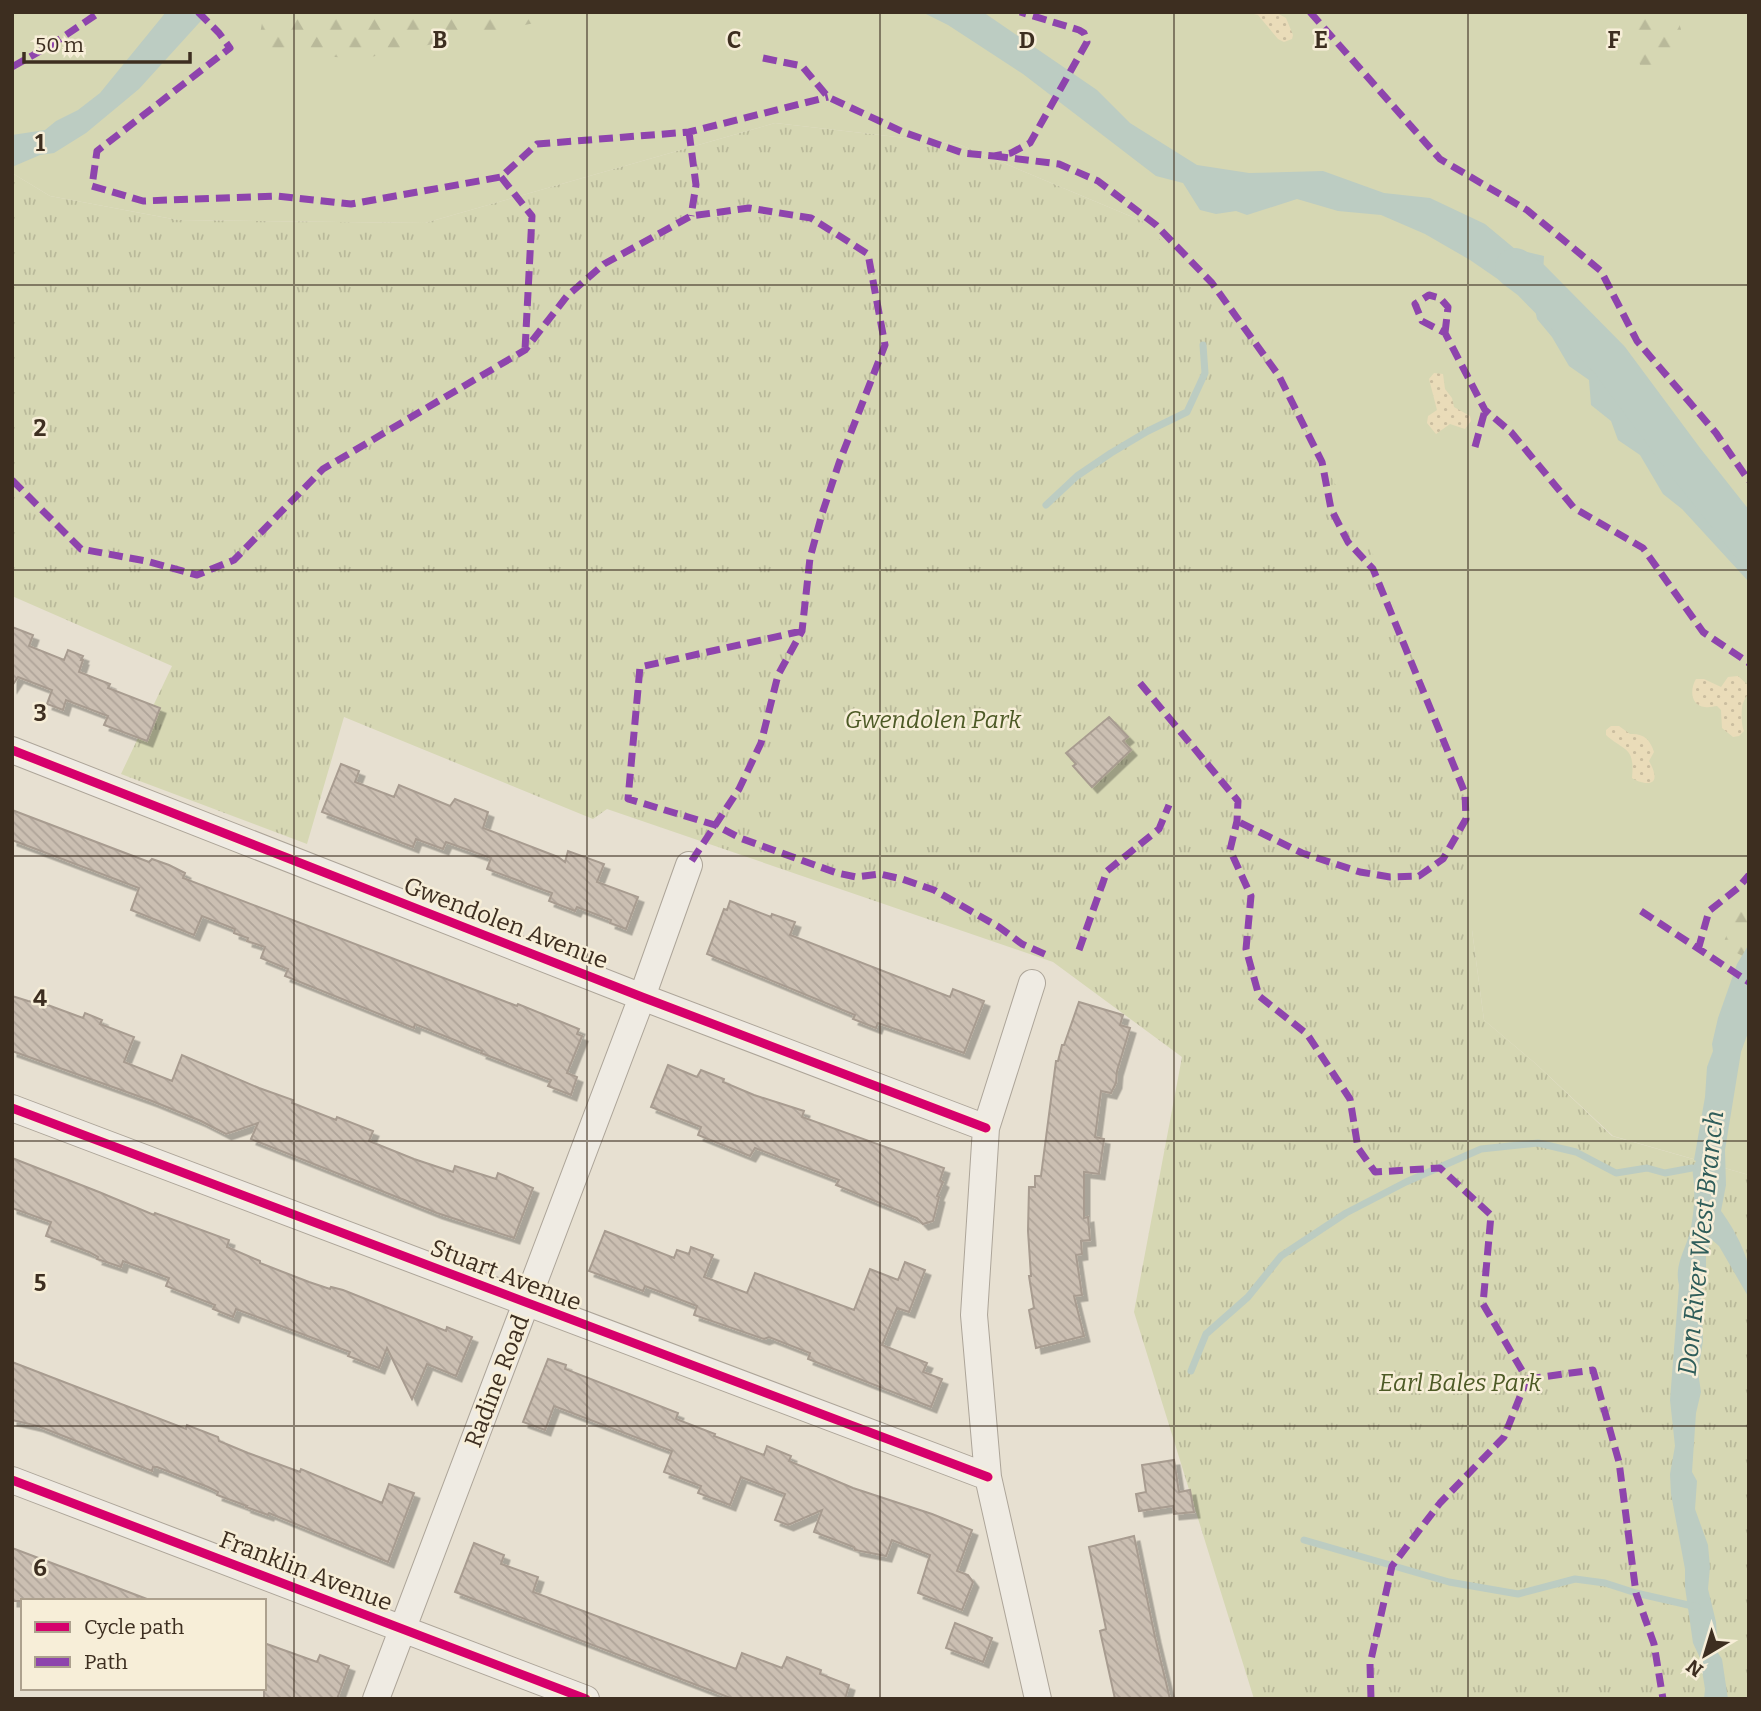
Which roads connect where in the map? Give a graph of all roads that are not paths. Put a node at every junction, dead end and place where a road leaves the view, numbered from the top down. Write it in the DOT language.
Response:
graph roads {
  1 [pos="12,750"];
  2 [pos="689,865"];
  3 [pos="1032,984"];
  4 [pos="642,997"];
  5 [pos="12,1108"];
  6 [pos="986,1128"];
  7 [pos="526,1304"];
  8 [pos="988,1477"];
  9 [pos="12,1480"];
  10 [pos="402,1628"];
  11 [pos="376,1699"];
  12 [pos="586,1699"];
  13 [pos="1038,1699"];
  1 -- 4 [label="street, Gwendolen Avenue"];
  2 -- 4 [label="street, Radine Road"];
  3 -- 6 [label="street"];
  4 -- 6 [label="street, Gwendolen Avenue"];
  4 -- 7 [label="street, Radine Road"];
  5 -- 7 [label="street, Stuart Avenue"];
  6 -- 8 [label="street"];
  7 -- 8 [label="street, Stuart Avenue"];
  7 -- 10 [label="street, Radine Road"];
  8 -- 13 [label="street"];
  9 -- 10 [label="street, Franklin Avenue"];
  10 -- 11 [label="street, Radine Road"];
  10 -- 12 [label="street, Franklin Avenue"];
}
